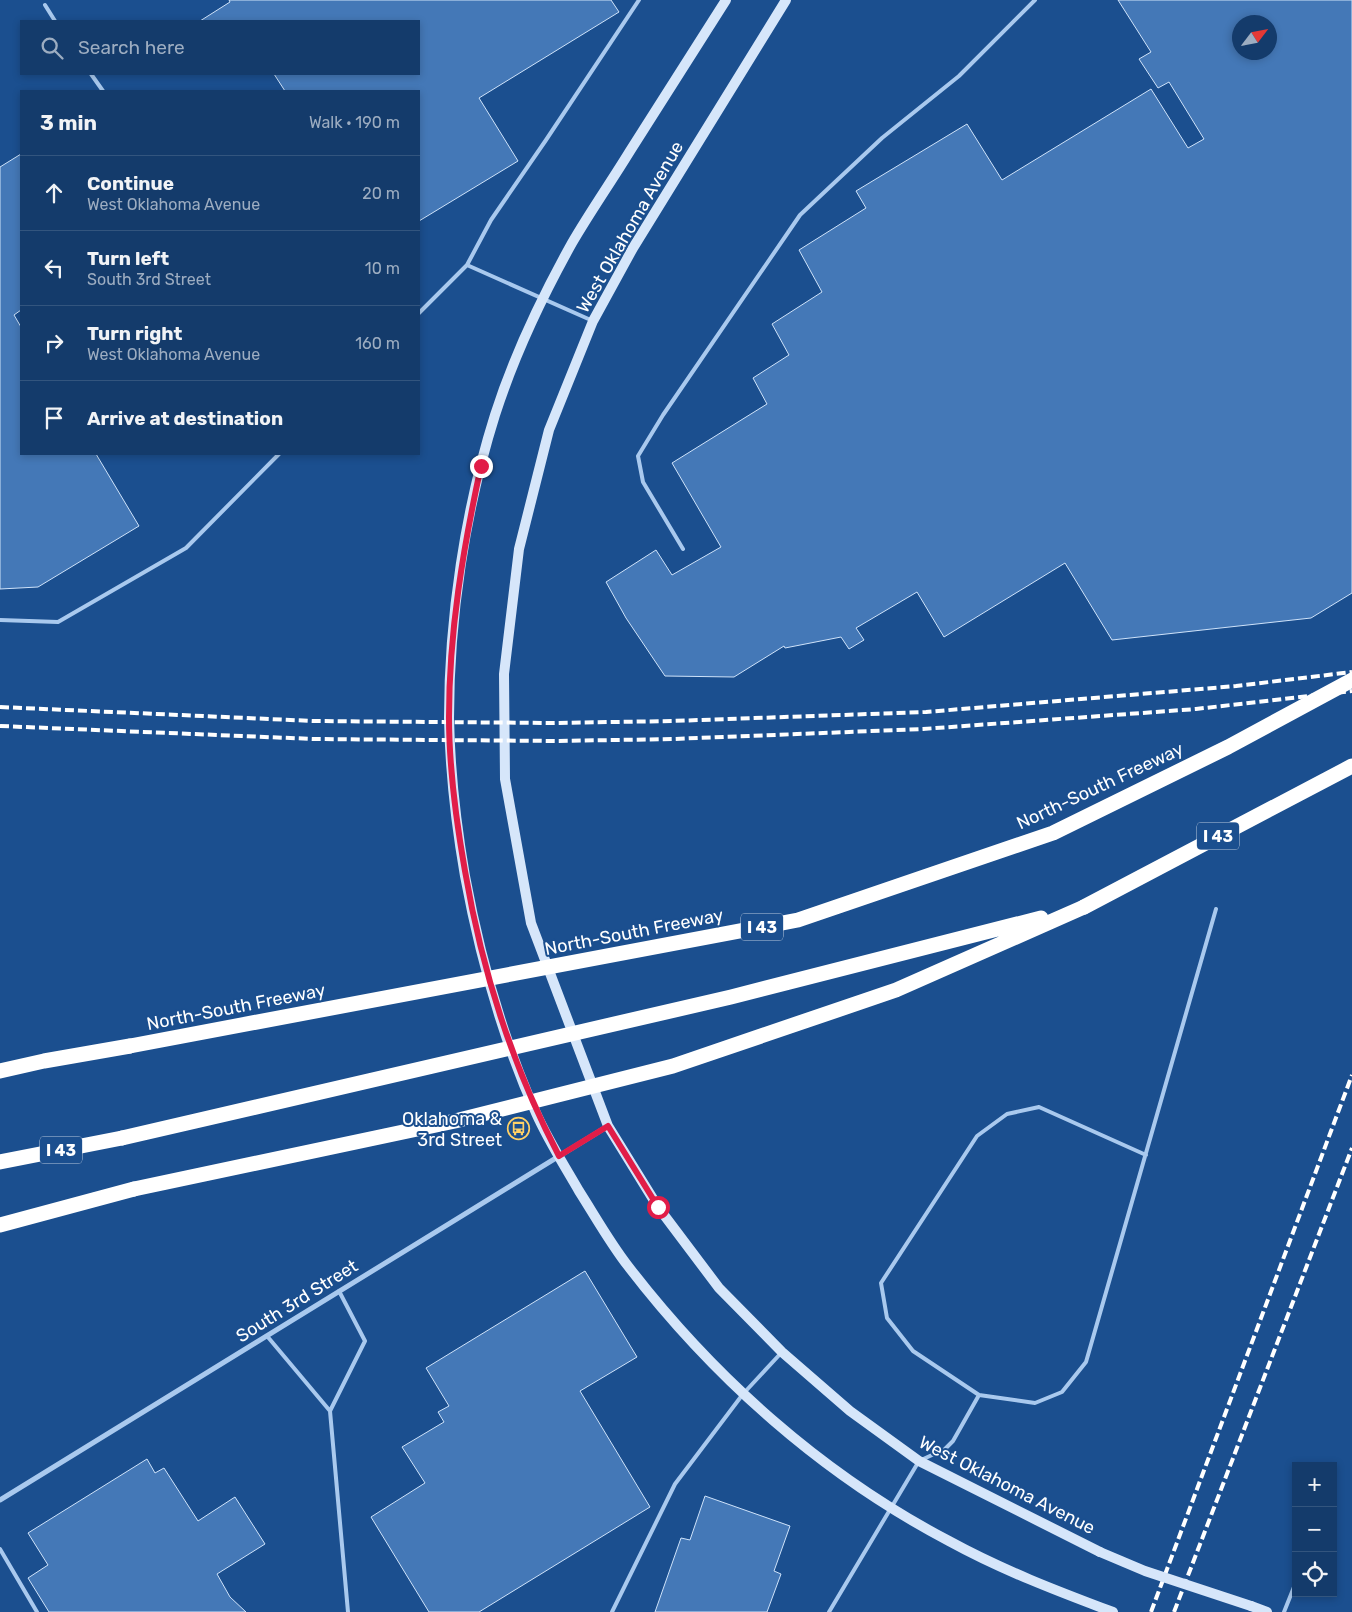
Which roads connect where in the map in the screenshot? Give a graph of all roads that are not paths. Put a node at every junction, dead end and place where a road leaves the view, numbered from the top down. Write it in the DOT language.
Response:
graph roads {
  1 [pos="639,0"];
  2 [pos="726,0"];
  3 [pos="786,0"];
  4 [pos="1035,0"];
  5 [pos="45,5"];
  6 [pos="55,20"];
  7 [pos="92,75"];
  8 [pos="102,90"];
  9 [pos="467,265"];
  10 [pos="544,300"];
  11 [pos="420,312"];
  12 [pos="593,321"];
  13 [pos="278,455"];
  14 [pos="682,549"];
  15 [pos="0,620"];
  16 [pos="1352,680"];
  17 [pos="1352,766"];
  18 [pos="1084,907"];
  19 [pos="1216,909"];
  20 [pos="0,1061"];
  21 [pos="44,1061"];
  22 [pos="0,1071"];
  23 [pos="608,1126"];
  24 [pos="1146,1155"];
  25 [pos="559,1156"];
  26 [pos="0,1162"];
  27 [pos="0,1225"];
  28 [pos="339,1291"];
  29 [pos="267,1336"];
  30 [pos="782,1352"];
  31 [pos="744,1394"];
  32 [pos="980,1395"];
  33 [pos="330,1411"];
  34 [pos="919,1461"];
  35 [pos="0,1500"];
  36 [pos="891,1508"];
  37 [pos="0,1549"];
  38 [pos="1292,1592"];
  39 [pos="38,1612"];
  40 [pos="348,1612"];
  41 [pos="612,1612"];
  42 [pos="829,1612"];
  43 [pos="1113,1612"];
  44 [pos="1267,1612"];
  45 [pos="1284,1612"];
  1 -- 9 [label="lane"];
  2 -- 10 [label="main road, West Oklahoma Avenue"];
  3 -- 12 [label="main road, West Oklahoma Avenue"];
  4 -- 14 [label="lane"];
  5 -- 6 [label="lane"];
  7 -- 8 [label="lane"];
  9 -- 10 [label="lane"];
  9 -- 11 [label="lane"];
  10 -- 12 [label="lane"];
  10 -- 25 [label="main road, West Oklahoma Avenue"];
  12 -- 23 [label="main road, West Oklahoma Avenue"];
  13 -- 15 [label="lane"];
  16 -- 21 [label="highway, North-South Freeway / I 43, bridge"];
  17 -- 18 [label="highway, I 43"];
  18 -- 26 [label="highway, I 43, bridge"];
  18 -- 27 [label="highway, bridge"];
  19 -- 24 [label="lane"];
  20 -- 21 [label="highway"];
  21 -- 22 [label="highway, North-South Freeway / I 43"];
  23 -- 25 [label="street, South 3rd Street"];
  23 -- 30 [label="main road, West Oklahoma Avenue"];
  24 -- 32 [label="lane"];
  24 -- 32 [label="lane"];
  25 -- 28 [label="street, South 3rd Street"];
  25 -- 31 [label="main road, West Oklahoma Avenue"];
  28 -- 29 [label="street, South 3rd Street"];
  28 -- 33 [label="lane"];
  29 -- 33 [label="lane"];
  29 -- 35 [label="street, South 3rd Street"];
  30 -- 31 [label="lane"];
  30 -- 34 [label="main road, West Oklahoma Avenue"];
  31 -- 36 [label="main road, West Oklahoma Avenue"];
  31 -- 41 [label="lane"];
  32 -- 34 [label="lane"];
  33 -- 40 [label="lane"];
  34 -- 36 [label="lane"];
  34 -- 44 [label="main road, West Oklahoma Avenue, bridge"];
  36 -- 42 [label="lane"];
  36 -- 43 [label="main road, West Oklahoma Avenue"];
  37 -- 39 [label="lane"];
  38 -- 45 [label="lane"];
}
